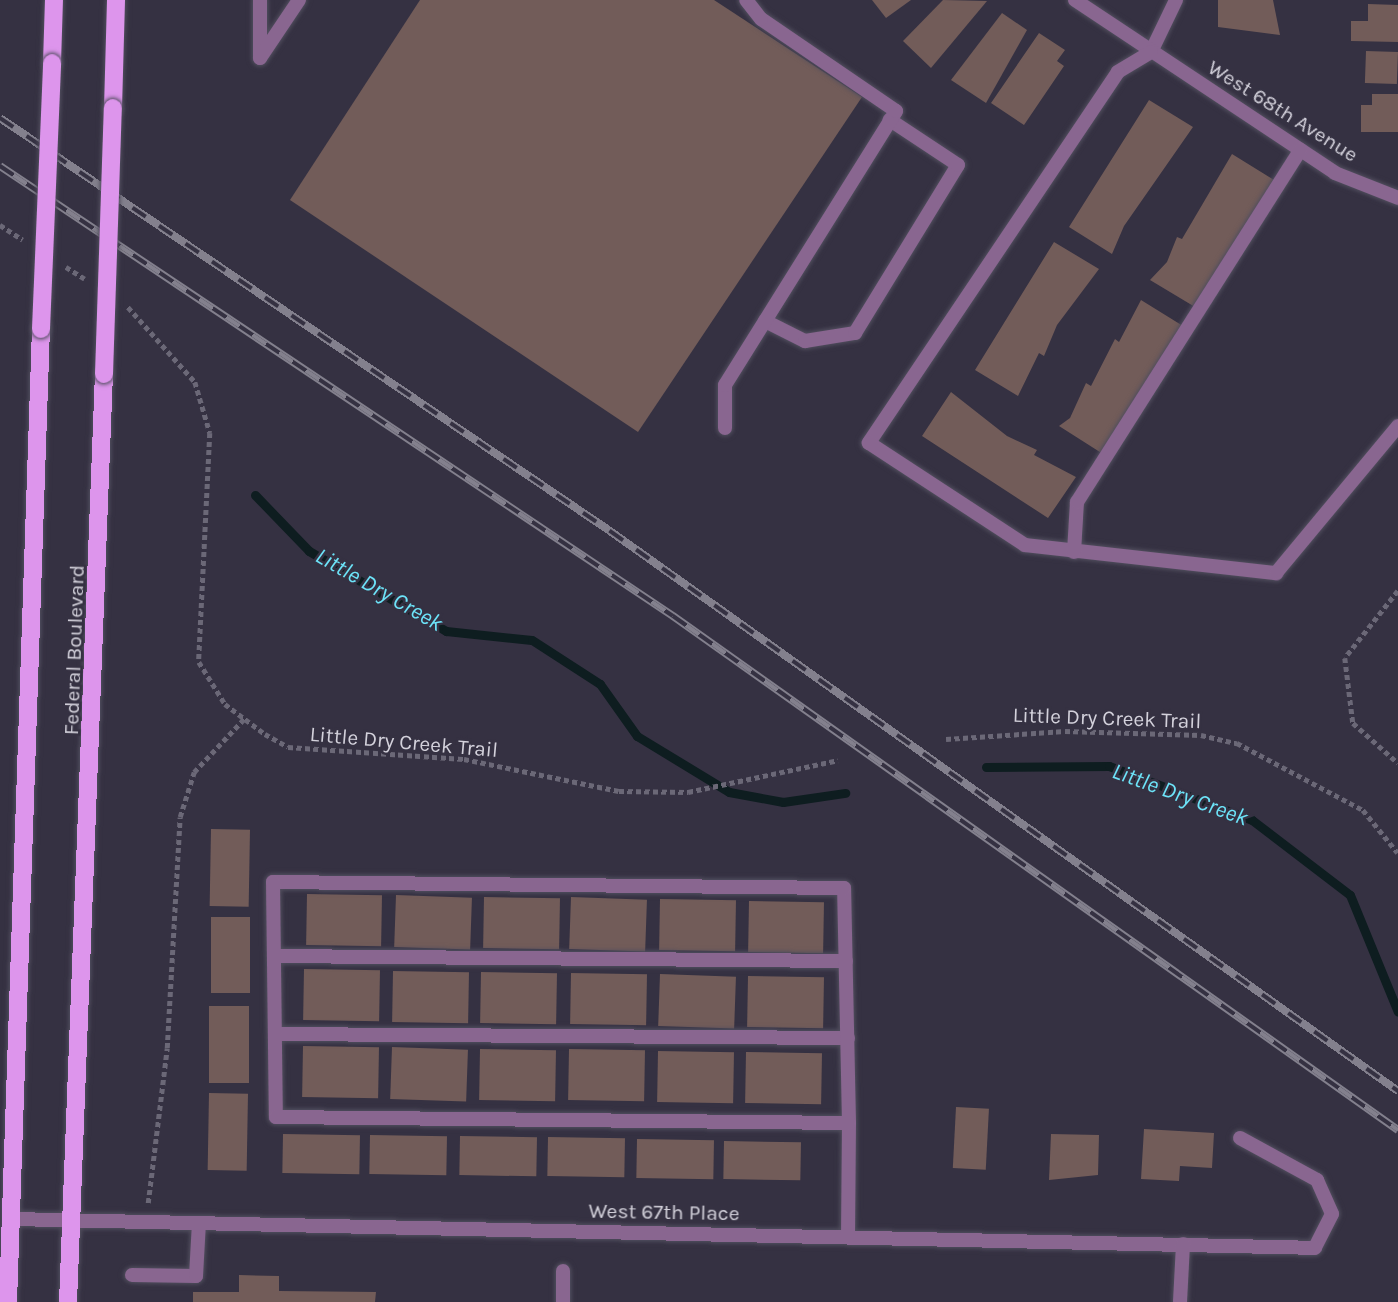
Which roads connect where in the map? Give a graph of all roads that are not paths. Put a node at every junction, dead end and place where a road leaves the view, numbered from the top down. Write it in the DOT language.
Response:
graph roads {
  1 [pos="54,0"];
  2 [pos="116,0"];
  3 [pos="260,0"];
  4 [pos="299,0"];
  5 [pos="746,0"];
  6 [pos="1075,0"];
  7 [pos="1176,0"];
  8 [pos="1151,52"];
  9 [pos="890,120"];
  10 [pos="1300,150"];
  11 [pos="1398,198"];
  12 [pos="765,321"];
  13 [pos="1398,426"];
  14 [pos="725,428"];
  15 [pos="1074,552"];
  16 [pos="274,956"];
  17 [pos="846,961"];
  18 [pos="275,1034"];
  19 [pos="848,1038"];
  20 [pos="849,1123"];
  21 [pos="1240,1138"];
  22 [pos="6,1152"];
  23 [pos="12,1219"];
  24 [pos="71,1220"];
  25 [pos="199,1223"];
  26 [pos="848,1237"];
  27 [pos="1183,1244"];
  28 [pos="563,1271"];
  29 [pos="132,1275"];
  30 [pos="8,1302"];
  31 [pos="68,1302"];
  32 [pos="563,1302"];
  33 [pos="1180,1302"];
  1 -- 22 [label="main road, bridge"];
  2 -- 24 [label="main road, Federal Boulevard, bridge"];
  3 -- 4 [label="street"];
  5 -- 9 [label="street"];
  6 -- 8 [label="street, West 68th Avenue"];
  7 -- 8 [label="street"];
  8 -- 10 [label="street, West 68th Avenue"];
  8 -- 15 [label="street"];
  9 -- 12 [label="street"];
  9 -- 12 [label="street"];
  10 -- 11 [label="street, West 68th Avenue"];
  10 -- 15 [label="street"];
  12 -- 14 [label="street"];
  13 -- 15 [label="street"];
  16 -- 17 [label="street"];
  16 -- 17 [label="street"];
  16 -- 18 [label="street"];
  17 -- 19 [label="street"];
  18 -- 19 [label="street"];
  18 -- 20 [label="street"];
  19 -- 20 [label="street"];
  20 -- 26 [label="street"];
  21 -- 27 [label="street, West 67th Place"];
  22 -- 23 [label="main road"];
  23 -- 24 [label="street, West 67th Place"];
  23 -- 30 [label="main road"];
  24 -- 25 [label="street, West 67th Place"];
  24 -- 31 [label="main road, Federal Boulevard"];
  25 -- 26 [label="street, West 67th Place"];
  25 -- 29 [label="street"];
  26 -- 27 [label="street, West 67th Place"];
  27 -- 33 [label="street"];
  28 -- 32 [label="street"];
}
